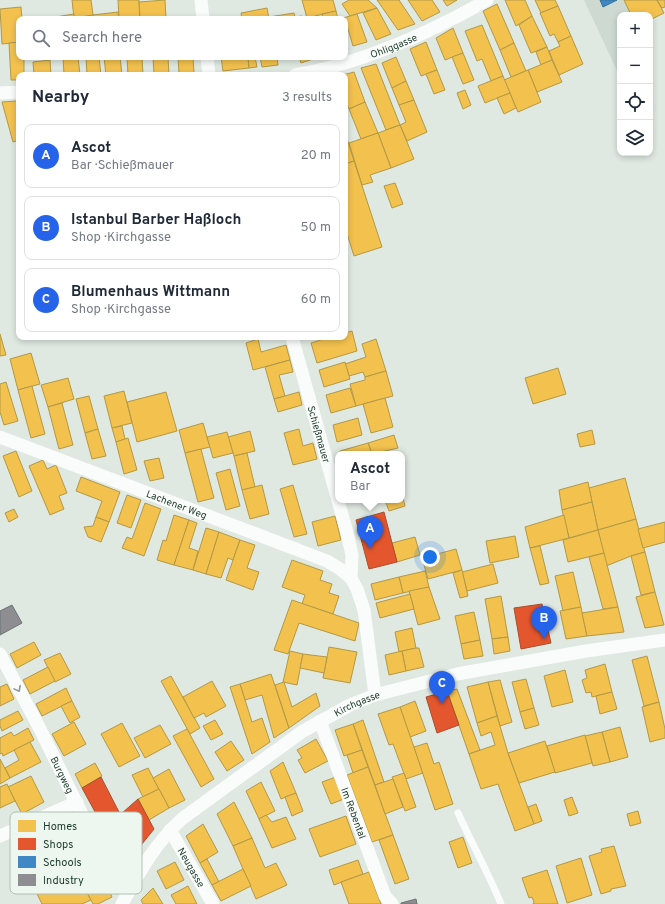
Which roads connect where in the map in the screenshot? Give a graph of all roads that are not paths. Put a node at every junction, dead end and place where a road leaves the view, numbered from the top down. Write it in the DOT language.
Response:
graph roads {
  1 [pos="201,0"];
  2 [pos="487,0"];
  3 [pos="203,16"];
  4 [pos="207,60"];
  5 [pos="209,72"];
  6 [pos="309,72"];
  7 [pos="16,92"];
  8 [pos="0,93"];
  9 [pos="293,340"];
  10 [pos="0,437"];
  11 [pos="335,490"];
  12 [pos="339,503"];
  13 [pos="350,578"];
  14 [pos="665,640"];
  15 [pos="0,654"];
  16 [pos="375,695"];
  17 [pos="320,721"];
  18 [pos="77,802"];
  19 [pos="54,812"];
  20 [pos="82,812"];
  21 [pos="458,813"];
  22 [pos="170,830"];
  23 [pos="10,832"];
  24 [pos="0,836"];
  25 [pos="142,870"];
  26 [pos="128,894"];
  27 [pos="122,904"];
  28 [pos="213,904"];
  29 [pos="392,904"];
  30 [pos="501,904"];
  1 -- 3 [label="street"];
  2 -- 6 [label="street, Ohliggasse"];
  4 -- 5 [label="street"];
  7 -- 8 [label="street"];
  9 -- 11 [label="street, Schießmauer"];
  10 -- 13 [label="street, Lachener Weg"];
  12 -- 13 [label="street, Schießmauer"];
  13 -- 16 [label="street"];
  14 -- 16 [label="street, Kirchgasse"];
  15 -- 18 [label="street, Burgweg, one-way"];
  16 -- 17 [label="street, Kirchgasse"];
  17 -- 22 [label="street, Kirchgasse"];
  17 -- 29 [label="street, Im Rebental"];
  18 -- 19 [label="street"];
  18 -- 20 [label="street, Burgweg"];
  21 -- 30 [label="lane"];
  22 -- 25 [label="street, Kirchgasse"];
  22 -- 28 [label="street, Neugasse"];
  23 -- 24 [label="street"];
  26 -- 27 [label="street, Kirchgasse"];
}
